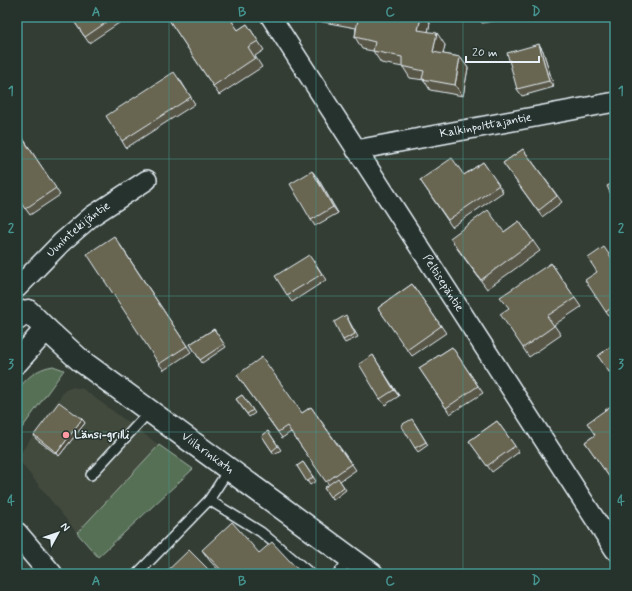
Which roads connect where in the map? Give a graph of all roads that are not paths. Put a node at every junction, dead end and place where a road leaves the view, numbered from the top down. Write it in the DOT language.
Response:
graph roads {
  1 [pos="271,17"];
  2 [pos="615,102"];
  3 [pos="356,150"];
  4 [pos="147,180"];
  5 [pos="17,288"];
  6 [pos="21,309"];
  7 [pos="46,329"];
  8 [pos="17,362"];
  9 [pos="149,412"];
  10 [pos="229,468"];
  11 [pos="91,475"];
  12 [pos="209,500"];
  13 [pos="17,534"];
  14 [pos="615,550"];
  15 [pos="344,566"];
  16 [pos="51,574"];
  17 [pos="137,574"];
  18 [pos="311,574"];
  19 [pos="372,574"];
  1 -- 3 [label="street, Peltisepäntie"];
  2 -- 3 [label="street, Kalkinpolttajantie"];
  3 -- 14 [label="street, Peltisepäntie"];
  4 -- 5 [label="street, Uunintekijäntie"];
  6 -- 7 [label="street, Viilarinkatu"];
  7 -- 8 [label="street"];
  7 -- 9 [label="street, Viilarinkatu"];
  9 -- 10 [label="street, Viilarinkatu"];
  9 -- 11 [label="lane"];
  10 -- 12 [label="lane"];
  10 -- 15 [label="street, Viilarinkatu"];
  12 -- 17 [label="lane"];
  12 -- 18 [label="lane"];
  13 -- 16 [label="street"];
  15 -- 19 [label="street, Viilarinkatu"];
}
